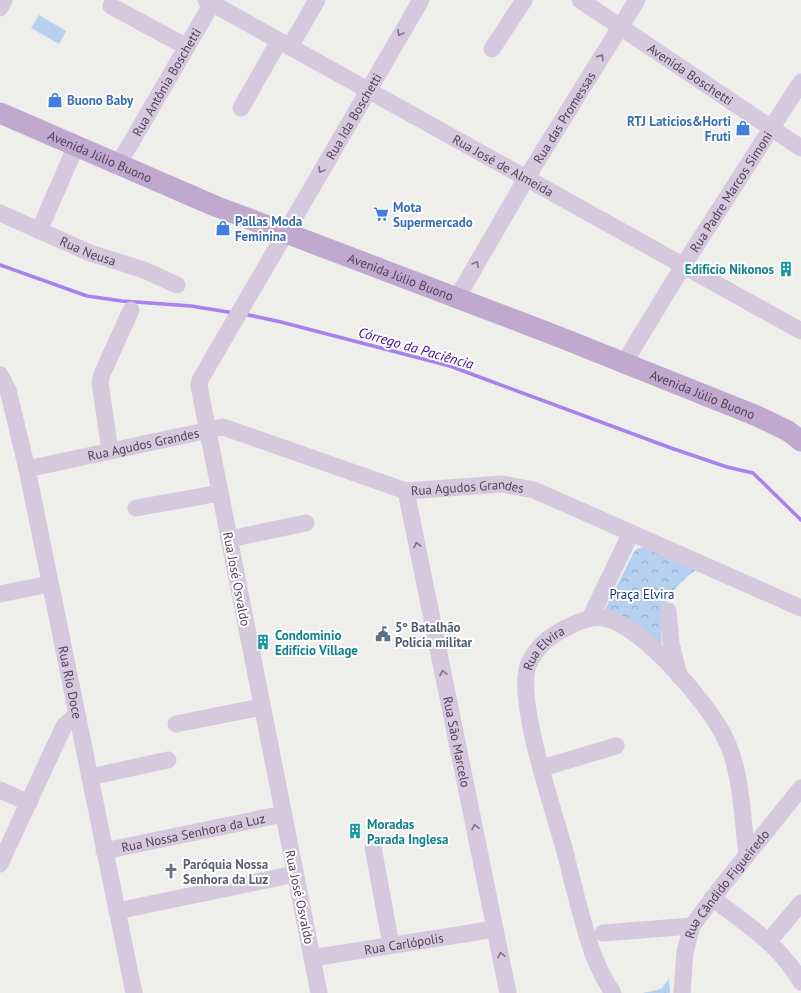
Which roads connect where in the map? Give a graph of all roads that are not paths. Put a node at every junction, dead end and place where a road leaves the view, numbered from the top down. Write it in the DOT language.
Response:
graph roads {
  1 [pos="4,0"];
  2 [pos="317,0"];
  3 [pos="421,0"];
  4 [pos="524,0"];
  5 [pos="580,0"];
  6 [pos="637,0"];
  7 [pos="211,1"];
  8 [pos="111,6"];
  9 [pos="0,8"];
  10 [pos="620,27"];
  11 [pos="285,44"];
  12 [pos="187,47"];
  13 [pos="492,49"];
  14 [pos="801,82"];
  15 [pos="367,90"];
  16 [pos="241,108"];
  17 [pos="0,113"];
  18 [pos="772,128"];
  19 [pos="76,146"];
  20 [pos="801,148"];
  21 [pos="118,165"];
  22 [pos="526,177"];
  23 [pos="0,213"];
  24 [pos="39,231"];
  25 [pos="285,232"];
  26 [pos="683,266"];
  27 [pos="177,286"];
  28 [pos="457,298"];
  29 [pos="131,310"];
  30 [pos="801,331"];
  31 [pos="624,363"];
  32 [pos="0,375"];
  33 [pos="207,430"];
  34 [pos="801,441"];
  35 [pos="110,451"];
  36 [pos="27,469"];
  37 [pos="406,491"];
  38 [pos="220,493"];
  39 [pos="136,508"];
  40 [pos="306,523"];
  41 [pos="631,533"];
  42 [pos="229,539"];
  43 [pos="50,584"];
  44 [pos="0,594"];
  45 [pos="801,608"];
  46 [pos="668,611"];
  47 [pos="590,618"];
  48 [pos="679,676"];
  49 [pos="261,707"];
  50 [pos="76,715"];
  51 [pos="176,724"];
  52 [pos="616,746"];
  53 [pos="168,760"];
  54 [pos="542,768"];
  55 [pos="90,777"];
  56 [pos="801,788"];
  57 [pos="0,790"];
  58 [pos="29,803"];
  59 [pos="283,814"];
  60 [pos="373,848"];
  61 [pos="104,851"];
  62 [pos="747,855"];
  63 [pos="0,864"];
  64 [pos="295,874"];
  65 [pos="712,898"];
  66 [pos="801,903"];
  67 [pos="117,910"];
  68 [pos="692,926"];
  69 [pos="495,928"];
  70 [pos="603,933"];
  71 [pos="769,941"];
  72 [pos="391,944"];
  73 [pos="312,958"];
  74 [pos="801,982"];
  75 [pos="134,993"];
  76 [pos="319,993"];
  77 [pos="508,993"];
  78 [pos="613,993"];
  79 [pos="682,993"];
  1 -- 9 [label="street"];
  2 -- 11 [label="street"];
  3 -- 15 [label="street, Rua Ida Boschetti, one-way"];
  4 -- 13 [label="street"];
  5 -- 10 [label="street, Avenida Boschetti"];
  6 -- 10 [label="street, Rua das Promessas"];
  7 -- 11 [label="street, Rua José de Almeida"];
  7 -- 12 [label="street, Rua Antônia Boschetti"];
  8 -- 12 [label="street"];
  10 -- 18 [label="street, Avenida Boschetti"];
  22 -- 10 [label="street, Rua das Promessas, one-way"];
  11 -- 15 [label="street, Rua José de Almeida"];
  11 -- 16 [label="street"];
  12 -- 21 [label="street, Rua Antônia Boschetti"];
  14 -- 18 [label="street, Rua Padre Marcos Simoni"];
  15 -- 22 [label="street, Rua José de Almeida"];
  15 -- 25 [label="street, Rua Ida Boschetti, one-way"];
  17 -- 19 [label="main road, Avenida Júlio Buono"];
  18 -- 20 [label="street, Avenida Boschetti"];
  18 -- 26 [label="street, Rua Padre Marcos Simoni"];
  19 -- 21 [label="main road, Avenida Júlio Buono"];
  19 -- 24 [label="street"];
  21 -- 25 [label="main road, Avenida Júlio Buono"];
  22 -- 26 [label="street, Rua José de Almeida"];
  28 -- 22 [label="street, Rua das Promessas, one-way"];
  23 -- 24 [label="street, Rua Neusa"];
  24 -- 27 [label="street, Rua Neusa"];
  25 -- 28 [label="main road, Avenida Júlio Buono"];
  25 -- 33 [label="street, Rua José Osvaldo"];
  26 -- 30 [label="street, Rua José de Almeida"];
  26 -- 31 [label="street, Rua Padre Marcos Simoni"];
  28 -- 31 [label="main road, Avenida Júlio Buono"];
  29 -- 35 [label="street"];
  31 -- 34 [label="main road, Avenida Júlio Buono"];
  32 -- 36 [label="street, Rua Rio Doce"];
  33 -- 35 [label="street, Rua Agudos Grandes"];
  33 -- 37 [label="street, Rua Agudos Grandes"];
  33 -- 38 [label="street, Rua José Osvaldo"];
  35 -- 36 [label="street, Rua Agudos Grandes"];
  36 -- 43 [label="street, Rua Rio Doce"];
  37 -- 41 [label="street, Rua Agudos Grandes"];
  69 -- 37 [label="street, Rua São Marcelo, one-way"];
  38 -- 39 [label="street"];
  38 -- 42 [label="street, Rua José Osvaldo"];
  40 -- 42 [label="street"];
  41 -- 45 [label="street, Rua Agudos Grandes"];
  41 -- 47 [label="street"];
  42 -- 49 [label="street, Rua José Osvaldo"];
  43 -- 44 [label="street"];
  43 -- 50 [label="street, Rua Rio Doce"];
  46 -- 48 [label="street"];
  47 -- 48 [label="street, Rua Elvira"];
  47 -- 54 [label="street, Rua Elvira"];
  48 -- 62 [label="street, Rua Elvira"];
  49 -- 51 [label="street"];
  49 -- 59 [label="street, Rua José Osvaldo"];
  50 -- 55 [label="street, Rua Rio Doce"];
  50 -- 58 [label="street"];
  52 -- 54 [label="street"];
  53 -- 55 [label="street"];
  54 -- 78 [label="street, Rua Elvira"];
  55 -- 61 [label="street, Rua Rio Doce"];
  56 -- 62 [label="street, Rua Cândido Figueiredo"];
  57 -- 58 [label="street"];
  58 -- 63 [label="street"];
  59 -- 61 [label="street, Rua Nossa Senhora da Luz"];
  59 -- 64 [label="street, Rua José Osvaldo"];
  60 -- 72 [label="street"];
  61 -- 67 [label="street, Rua Rio Doce"];
  62 -- 65 [label="street, Rua Cândido Figueiredo"];
  64 -- 67 [label="street"];
  64 -- 73 [label="street, Rua José Osvaldo"];
  65 -- 68 [label="street, Rua Cândido Figueiredo"];
  65 -- 71 [label="street"];
  66 -- 71 [label="street"];
  67 -- 75 [label="street, Rua Rio Doce"];
  68 -- 70 [label="street"];
  68 -- 79 [label="street, Rua Cândido Figueiredo"];
  69 -- 72 [label="street, Rua Carlópolis"];
  77 -- 69 [label="street, Rua São Marcelo, one-way"];
  71 -- 74 [label="street"];
  72 -- 73 [label="street, Rua Carlópolis"];
  73 -- 76 [label="street, Rua José Osvaldo"];
}
